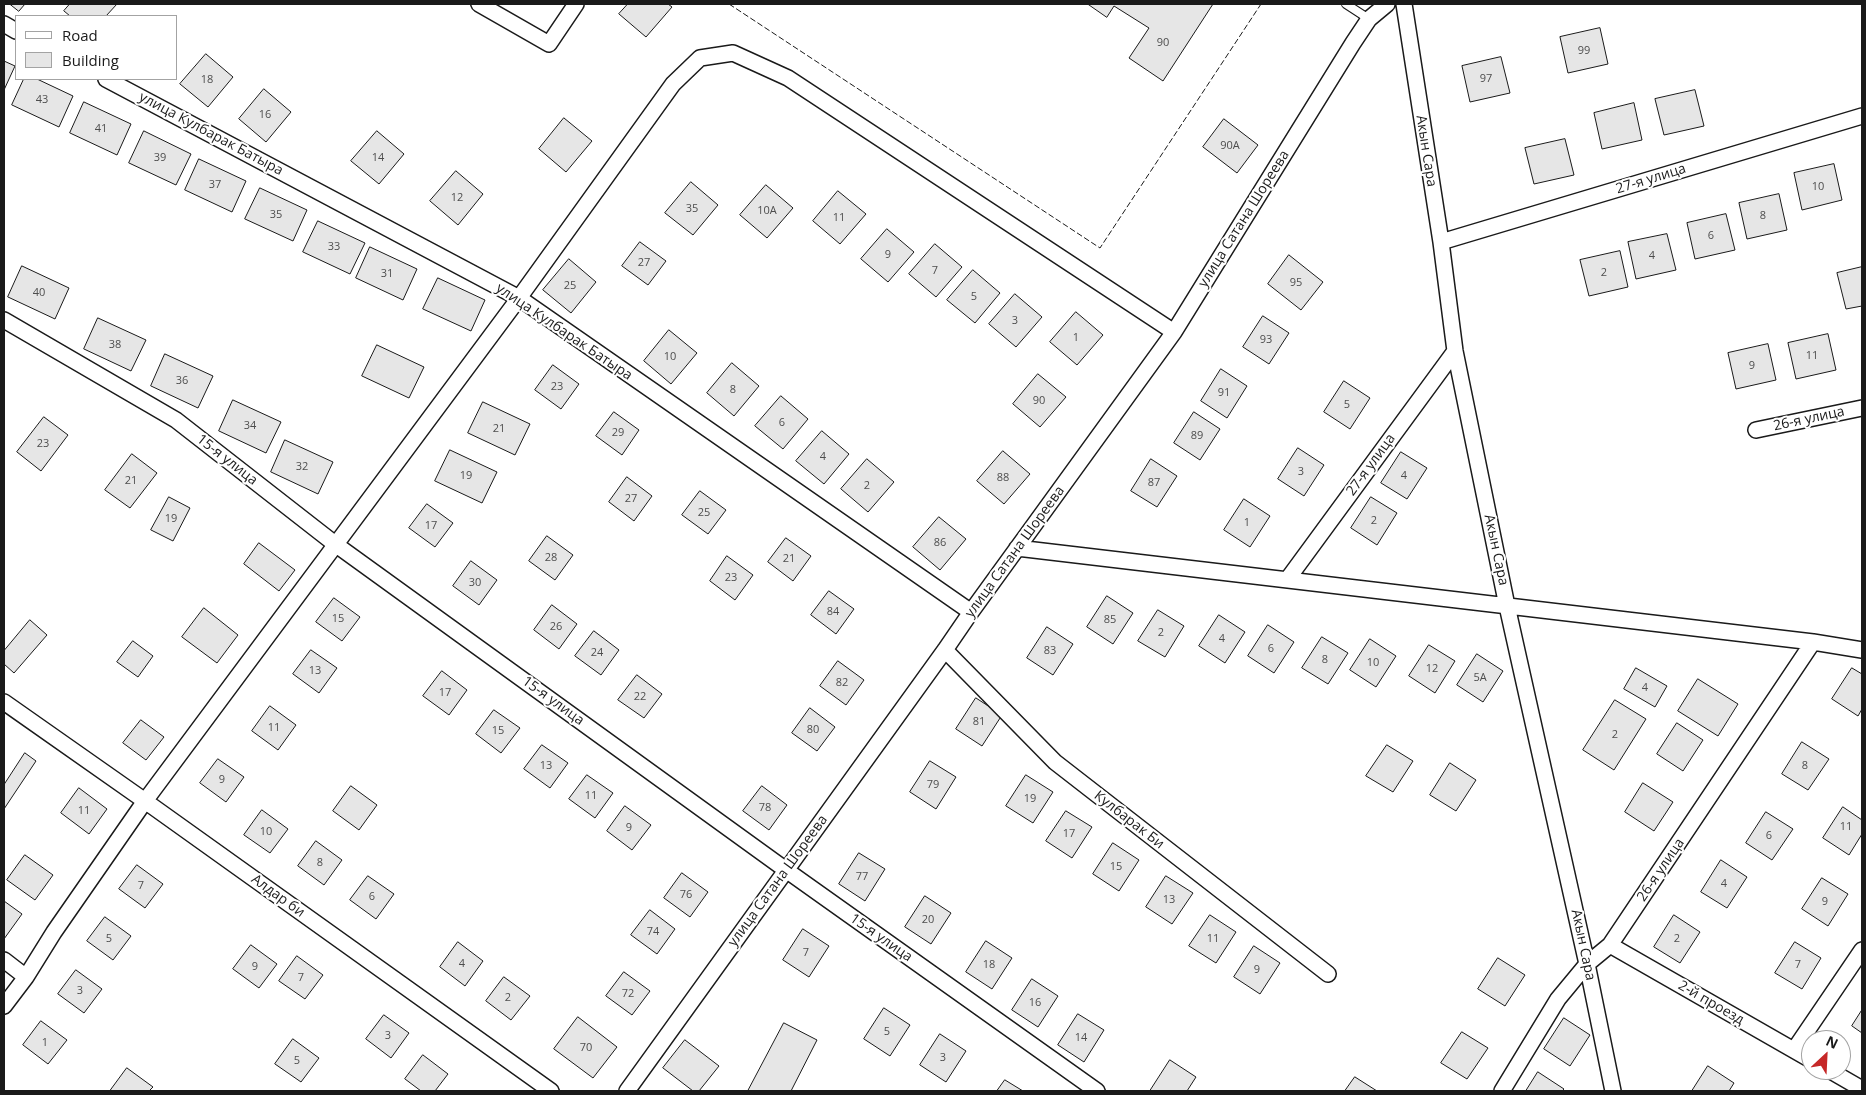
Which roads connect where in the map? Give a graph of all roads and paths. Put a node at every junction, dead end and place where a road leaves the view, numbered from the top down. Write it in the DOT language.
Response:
graph roads {
  1 [pos="479,4"];
  2 [pos="576,4"];
  3 [pos="1346,4"];
  4 [pos="1387,4"];
  5 [pos="1404,4"];
  6 [pos="1370,20"];
  7 [pos="4,24"];
  8 [pos="15,30"];
  9 [pos="108,80"];
  10 [pos="1862,116"];
  11 [pos="1441,242"];
  12 [pos="519,298"];
  13 [pos="4,320"];
  14 [pos="1174,332"];
  15 [pos="1455,351"];
  16 [pos="1862,408"];
  17 [pos="1756,430"];
  18 [pos="335,544"];
  19 [pos="1018,548"];
  20 [pos="1287,580"];
  21 [pos="1508,606"];
  22 [pos="971,612"];
  23 [pos="1813,642"];
  24 [pos="945,650"];
  25 [pos="1862,650"];
  26 [pos="4,702"];
  27 [pos="146,801"];
  28 [pos="786,870"];
  29 [pos="1610,945"];
  30 [pos="1862,950"];
  31 [pos="4,960"];
  32 [pos="1587,964"];
  33 [pos="1328,974"];
  34 [pos="26,977"];
  35 [pos="4,1006"];
  36 [pos="1794,1050"];
  37 [pos="1801,1054"];
  38 [pos="1846,1080"];
  39 [pos="1862,1089"];
  40 [pos="551,1091"];
  41 [pos="627,1091"];
  42 [pos="1097,1091"];
  43 [pos="1502,1091"];
  44 [pos="1613,1091"];
  1 -- 2 [label="street"];
  3 -- 6 [label="lane"];
  4 -- 6 [label="street, улица Сатана Шореева"];
  5 -- 11 [label="street, Акын Сара"];
  6 -- 14 [label="street, улица Сатана Шореева"];
  7 -- 8 [label="street"];
  9 -- 12 [label="street, улица Кулбарак Батыра"];
  10 -- 11 [label="street, 27-я улица"];
  11 -- 15 [label="street, Акын Сара"];
  12 -- 14 [label="street"];
  12 -- 18 [label="street"];
  12 -- 22 [label="street, улица Кулбарак Батыра"];
  13 -- 18 [label="street, 15-я улица"];
  14 -- 19 [label="street, улица Сатана Шореева"];
  15 -- 20 [label="street, 27-я улица"];
  15 -- 21 [label="street, Акын Сара"];
  16 -- 17 [label="street, 26-я улица"];
  18 -- 27 [label="street"];
  18 -- 28 [label="street, 15-я улица"];
  19 -- 20 [label="street"];
  19 -- 22 [label="street, улица Сатана Шореева"];
  20 -- 21 [label="street"];
  21 -- 23 [label="street"];
  21 -- 32 [label="street, Акын Сара"];
  22 -- 24 [label="street, улица Сатана Шореева"];
  23 -- 25 [label="street"];
  23 -- 29 [label="street, 26-я улица"];
  24 -- 28 [label="street, улица Сатана Шореева"];
  24 -- 33 [label="street, Кулбарак Би"];
  26 -- 27 [label="street, Алдар би"];
  27 -- 34 [label="street"];
  27 -- 40 [label="street, Алдар би"];
  28 -- 41 [label="street, улица Сатана Шореева"];
  28 -- 42 [label="street, 15-я улица"];
  29 -- 32 [label="street, 26-я улица"];
  29 -- 36 [label="street, 2-й проезд"];
  30 -- 36 [label="street"];
  31 -- 34 [label="street"];
  32 -- 43 [label="street, 26-я улица"];
  32 -- 44 [label="street, Акын Сара"];
  34 -- 35 [label="street"];
  36 -- 37 [label="street, 2-й проезд"];
  38 -- 39 [label="street"];
}
